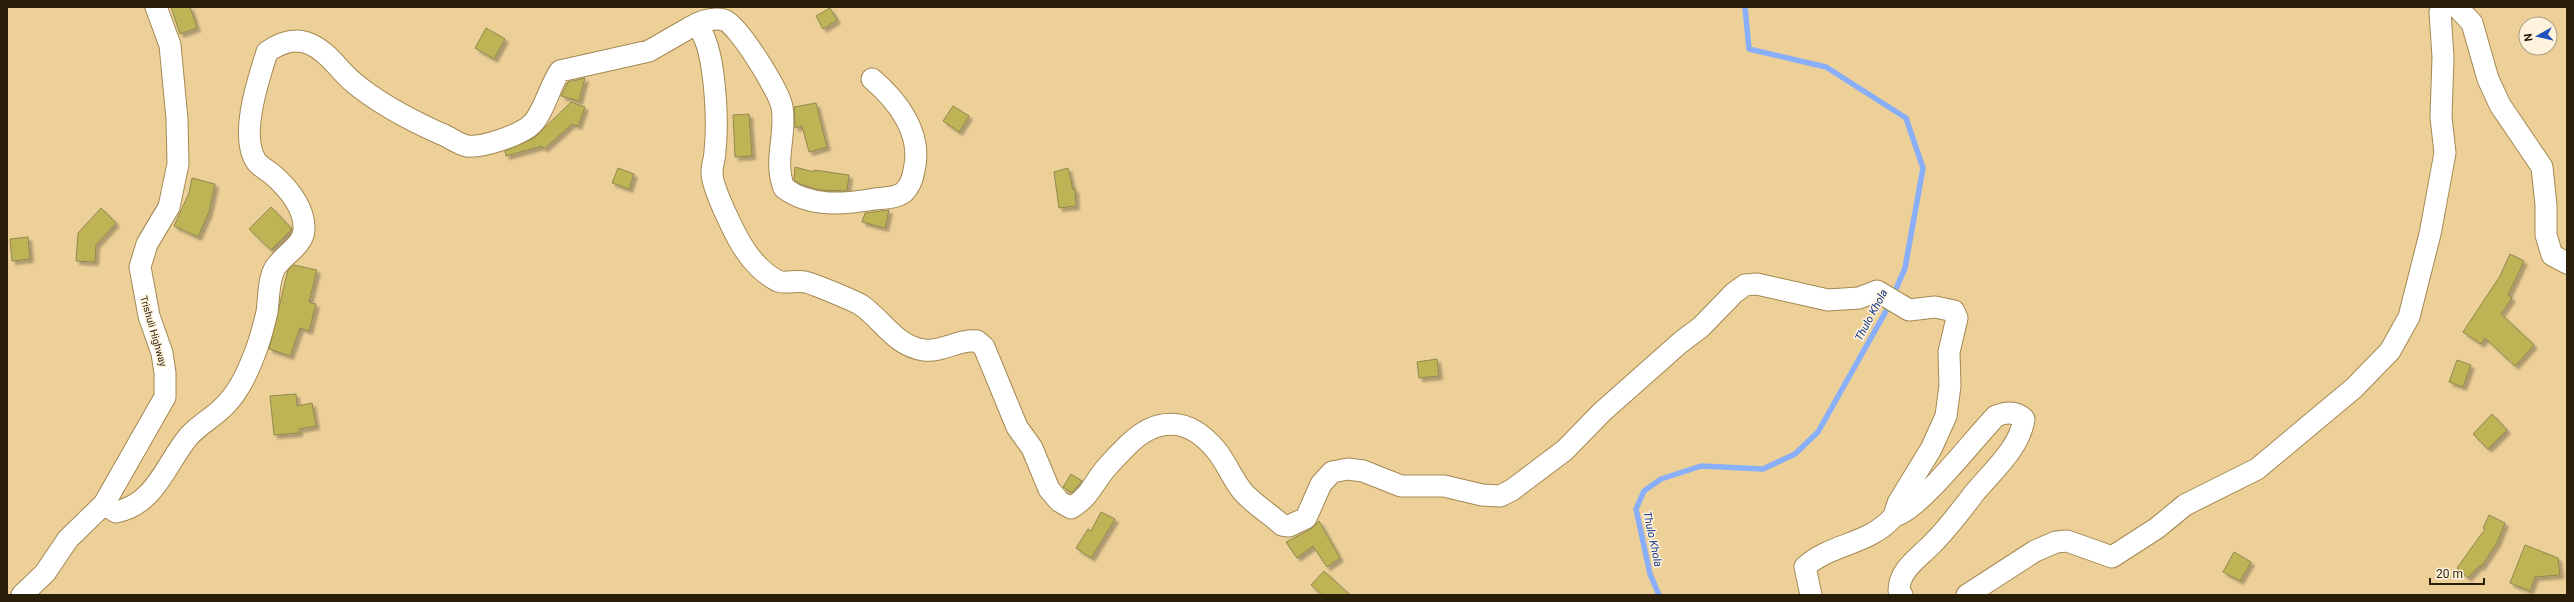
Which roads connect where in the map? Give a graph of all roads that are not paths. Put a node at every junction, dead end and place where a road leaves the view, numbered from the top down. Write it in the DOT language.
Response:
graph roads {
  1 [pos="156,7"];
  2 [pos="2443,7"];
  3 [pos="2457,7"];
  4 [pos="689,28"];
  5 [pos="872,79"];
  6 [pos="2567,263"];
  7 [pos="104,504"];
  8 [pos="1894,516"];
  9 [pos="22,595"];
  10 [pos="1811,595"];
  11 [pos="1902,595"];
  12 [pos="1967,595"];
  1 -- 7 [label="street, Trishuli Highway"];
  2 -- 12 [label="street"];
  3 -- 6 [label="street"];
  4 -- 5 [label="street"];
  4 -- 7 [label="street"];
  4 -- 8 [label="street"];
  7 -- 9 [label="street, Trishuli Highway"];
  8 -- 10 [label="street"];
  8 -- 11 [label="street"];
}
